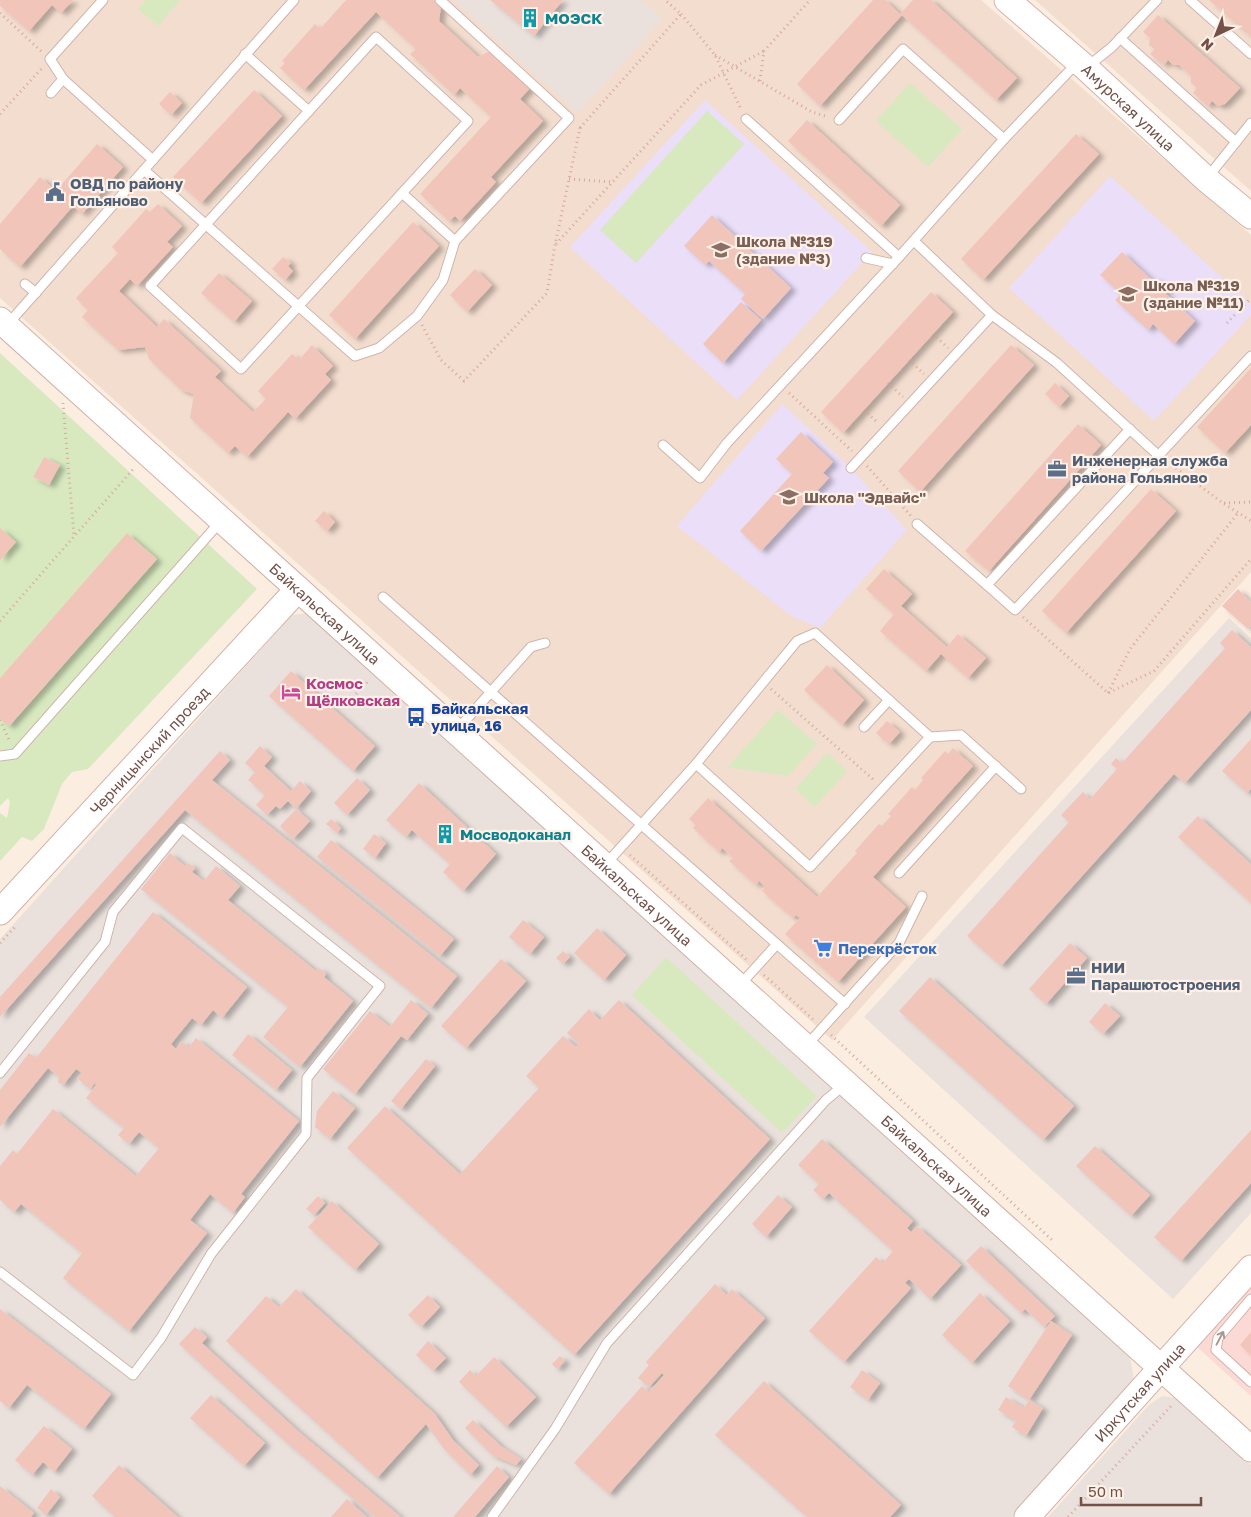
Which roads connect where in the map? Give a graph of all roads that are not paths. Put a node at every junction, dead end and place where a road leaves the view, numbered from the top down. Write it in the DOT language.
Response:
graph roads {
  1 [pos="103,0"];
  2 [pos="294,0"];
  3 [pos="440,0"];
  4 [pos="1007,0"];
  5 [pos="1157,0"];
  6 [pos="1190,0"];
  7 [pos="1120,38"];
  8 [pos="245,54"];
  9 [pos="1251,54"];
  10 [pos="1082,65"];
  11 [pos="63,80"];
  12 [pos="51,93"];
  13 [pos="309,111"];
  14 [pos="746,119"];
  15 [pos="838,120"];
  16 [pos="1251,123"];
  17 [pos="1004,139"];
  18 [pos="1236,142"];
  19 [pos="153,160"];
  20 [pos="144,170"];
  21 [pos="1206,180"];
  22 [pos="402,193"];
  23 [pos="1251,216"];
  24 [pos="206,224"];
  25 [pos="914,241"];
  26 [pos="455,242"];
  27 [pos="866,258"];
  28 [pos="896,261"];
  29 [pos="26,284"];
  30 [pos="36,293"];
  31 [pos="298,306"];
  32 [pos="992,315"];
  33 [pos="3,323"];
  34 [pos="1251,356"];
  35 [pos="1130,429"];
  36 [pos="663,445"];
  37 [pos="1159,456"];
  38 [pos="851,468"];
  39 [pos="222,520"];
  40 [pos="918,524"];
  41 [pos="987,585"];
  42 [pos="298,589"];
  43 [pos="383,596"];
  44 [pos="545,644"];
  45 [pos="491,692"];
  46 [pos="889,700"];
  47 [pos="864,727"];
  48 [pos="456,730"];
  49 [pos="930,737"];
  50 [pos="0,756"];
  51 [pos="696,764"];
  52 [pos="996,766"];
  53 [pos="1021,789"];
  54 [pos="641,824"];
  55 [pos="604,865"];
  56 [pos="899,873"];
  57 [pos="922,896"];
  58 [pos="0,912"];
  59 [pos="777,944"];
  60 [pos="738,987"];
  61 [pos="844,1004"];
  62 [pos="806,1047"];
  63 [pos="0,1073"];
  64 [pos="846,1083"];
  65 [pos="1251,1268"];
  66 [pos="0,1272"];
  67 [pos="1251,1299"];
  68 [pos="1226,1311"];
  69 [pos="1161,1368"];
  70 [pos="1251,1382"];
  71 [pos="1251,1448"];
  72 [pos="492,1517"];
  73 [pos="1027,1517"];
  1 -- 11 [label="lane"];
  2 -- 8 [label="lane"];
  3 -- 26 [label="lane"];
  4 -- 10 [label="street, Амурская улица"];
  5 -- 7 [label="lane"];
  6 -- 9 [label="lane"];
  7 -- 10 [label="lane"];
  7 -- 18 [label="lane"];
  8 -- 13 [label="lane"];
  8 -- 19 [label="lane"];
  10 -- 17 [label="lane"];
  10 -- 21 [label="street, Амурская улица"];
  11 -- 12 [label="lane"];
  11 -- 19 [label="lane"];
  13 -- 22 [label="lane"];
  13 -- 24 [label="lane"];
  14 -- 28 [label="lane"];
  15 -- 17 [label="lane"];
  16 -- 18 [label="lane"];
  17 -- 25 [label="lane"];
  18 -- 21 [label="lane"];
  19 -- 20 [label="lane"];
  20 -- 24 [label="lane"];
  20 -- 30 [label="lane"];
  21 -- 23 [label="street, Амурская улица"];
  22 -- 26 [label="lane"];
  22 -- 31 [label="lane"];
  24 -- 31 [label="lane"];
  24 -- 31 [label="lane"];
  25 -- 28 [label="lane"];
  25 -- 32 [label="lane"];
  26 -- 31 [label="lane"];
  27 -- 28 [label="lane"];
  28 -- 36 [label="lane"];
  29 -- 30 [label="lane"];
  30 -- 33 [label="lane"];
  32 -- 35 [label="lane"];
  32 -- 38 [label="lane"];
  33 -- 39 [label="street, Байкальская улица"];
  34 -- 37 [label="lane"];
  35 -- 37 [label="lane"];
  35 -- 41 [label="lane"];
  37 -- 41 [label="lane"];
  39 -- 42 [label="street, Байкальская улица"];
  39 -- 50 [label="lane"];
  40 -- 41 [label="lane"];
  42 -- 48 [label="street, Байкальская улица"];
  42 -- 58 [label="street, Черницынский проезд"];
  43 -- 45 [label="lane"];
  44 -- 45 [label="lane"];
  45 -- 48 [label="lane"];
  45 -- 54 [label="lane"];
  46 -- 47 [label="lane"];
  46 -- 49 [label="lane"];
  46 -- 51 [label="lane"];
  48 -- 55 [label="street, Байкальская улица"];
  49 -- 51 [label="lane"];
  49 -- 52 [label="lane"];
  51 -- 54 [label="lane"];
  52 -- 53 [label="lane"];
  52 -- 56 [label="lane"];
  54 -- 55 [label="lane"];
  54 -- 59 [label="lane"];
  55 -- 60 [label="street, Байкальская улица"];
  57 -- 61 [label="lane"];
  59 -- 60 [label="lane"];
  59 -- 61 [label="lane"];
  60 -- 62 [label="street, Байкальская улица"];
  61 -- 62 [label="lane"];
  62 -- 64 [label="street, Байкальская улица"];
  63 -- 66 [label="lane"];
  64 -- 69 [label="street, Байкальская улица"];
  64 -- 72 [label="lane"];
  65 -- 68 [label="street, Иркутская улица"];
  67 -- 68 [label="lane"];
  68 -- 69 [label="street, Иркутская улица"];
  70 -- 68 [label="lane, one-way"];
  69 -- 71 [label="street, Байкальская улица"];
  69 -- 73 [label="street, Иркутская улица"];
}
